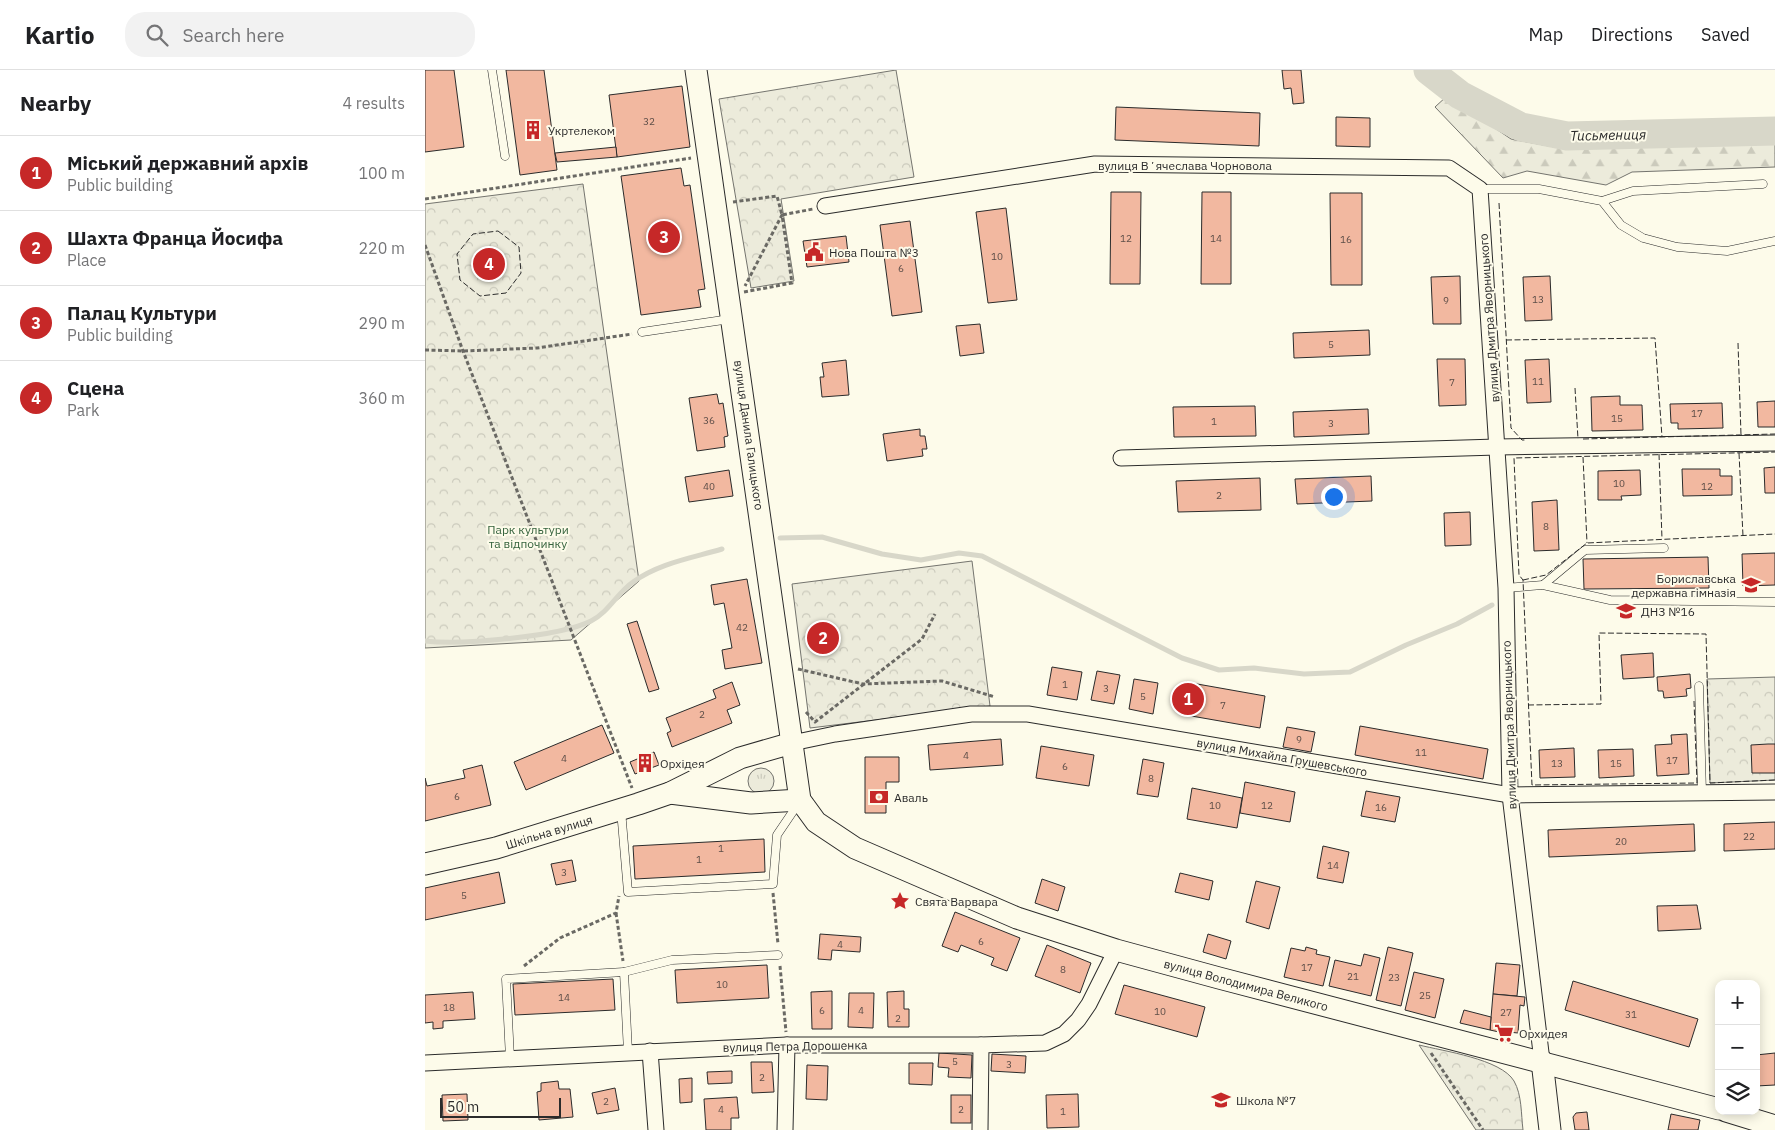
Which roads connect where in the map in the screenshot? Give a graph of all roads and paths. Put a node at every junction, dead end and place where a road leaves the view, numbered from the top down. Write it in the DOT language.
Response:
graph roads {
  1 [pos="492,70"];
  2 [pos="696,70"];
  3 [pos="505,156"];
  4 [pos="709,156"];
  5 [pos="1763,184"];
  6 [pos="1481,189"];
  7 [pos="425,199"];
  8 [pos="1602,201"];
  9 [pos="726,203"];
  10 [pos="825,206"];
  11 [pos="782,216"];
  12 [pos="1775,241"];
  13 [pos="425,245"];
  14 [pos="732,319"];
  15 [pos="643,332"];
  16 [pos="425,350"];
  17 [pos="463,352"];
  18 [pos="1775,443"];
  19 [pos="1497,447"];
  20 [pos="1121,458"];
  21 [pos="1664,548"];
  22 [pos="1543,585"];
  23 [pos="1506,588"];
  24 [pos="1775,602"];
  25 [pos="935,614"];
  26 [pos="794,661"];
  27 [pos="863,684"];
  28 [pos="1699,686"];
  29 [pos="1003,700"];
  30 [pos="802,707"];
  31 [pos="791,743"];
  32 [pos="1775,792"];
  33 [pos="670,793"];
  34 [pos="1702,793"];
  35 [pos="1510,795"];
  36 [pos="800,800"];
  37 [pos="629,807"];
  38 [pos="425,864"];
  39 [pos="625,864"];
  40 [pos="773,897"];
  41 [pos="615,913"];
  42 [pos="1116,950"];
  43 [pos="779,954"];
  44 [pos="624,972"];
  45 [pos="506,979"];
  46 [pos="1416,1030"];
  47 [pos="787,1045"];
  48 [pos="981,1045"];
  49 [pos="650,1051"];
  50 [pos="628,1052"];
  51 [pos="510,1058"];
  52 [pos="1543,1061"];
  53 [pos="425,1063"];
  54 [pos="1715,1108"];
  55 [pos="1739,1115"];
  56 [pos="1775,1126"];
  57 [pos="656,1130"];
  58 [pos="785,1130"];
  59 [pos="980,1130"];
  60 [pos="1483,1130"];
  61 [pos="1550,1130"];
  1 -- 3 [label="lane"];
  2 -- 4 [label="main road, вулиця Данила Галицького"];
  4 -- 7 [label="path"];
  4 -- 14 [label="main road, вулиця Данила Галицького"];
  5 -- 8 [label="lane"];
  6 -- 8 [label="lane"];
  6 -- 10 [label="street, вулиця Вʼячеслава Чорновола"];
  6 -- 19 [label="street, вулиця Дмитра Яворницького"];
  8 -- 12 [label="lane"];
  9 -- 11 [label="path"];
  10 -- 11 [label="path"];
  11 -- 11 [label="path"];
  13 -- 17 [label="path"];
  14 -- 15 [label="lane"];
  14 -- 31 [label="main road, вулиця Данила Галицького"];
  15 -- 17 [label="path"];
  16 -- 17 [label="path"];
  17 -- 37 [label="path"];
  18 -- 19 [label="street"];
  19 -- 20 [label="street"];
  19 -- 23 [label="street, вулиця Дмитра Яворницького"];
  21 -- 22 [label="lane"];
  22 -- 23 [label="lane"];
  22 -- 24 [label="lane"];
  23 -- 35 [label="street, вулиця Дмитра Яворницького"];
  25 -- 27 [label="path"];
  26 -- 27 [label="path"];
  27 -- 29 [label="path"];
  27 -- 30 [label="path"];
  28 -- 34 [label="lane"];
  31 -- 33 [label="main road, Шкільна вулиця"];
  31 -- 35 [label="street, вулиця Михайла Грушевського"];
  31 -- 36 [label="main road, вулиця Данила Галицького"];
  32 -- 34 [label="street, вулиця Михайла Грушевського"];
  33 -- 36 [label="main road, Шкільна вулиця"];
  33 -- 37 [label="main road, Шкільна вулиця"];
  34 -- 35 [label="street, вулиця Михайла Грушевського"];
  35 -- 52 [label="street, вулиця Дмитра Яворницького"];
  36 -- 39 [label="lane"];
  36 -- 42 [label="main road, вулиця Володимира Великого"];
  37 -- 38 [label="main road, Шкільна вулиця"];
  37 -- 39 [label="lane"];
  39 -- 41 [label="path"];
  40 -- 43 [label="path"];
  41 -- 44 [label="path"];
  41 -- 45 [label="path"];
  42 -- 46 [label="main road, вулиця Володимира Великого"];
  42 -- 48 [label="street, вулиця Петра Дорошенка"];
  43 -- 44 [label="lane"];
  43 -- 47 [label="path"];
  44 -- 45 [label="lane"];
  44 -- 50 [label="lane"];
  45 -- 51 [label="lane"];
  46 -- 52 [label="main road, вулиця Володимира Великого"];
  46 -- 60 [label="path"];
  47 -- 48 [label="street, вулиця Петра Дорошенка"];
  47 -- 49 [label="street, вулиця Петра Дорошенка"];
  47 -- 58 [label="street"];
  48 -- 59 [label="street"];
  49 -- 50 [label="street, вулиця Петра Дорошенка"];
  49 -- 57 [label="street"];
  50 -- 51 [label="street, вулиця Петра Дорошенка"];
  51 -- 53 [label="street, вулиця Петра Дорошенка"];
  52 -- 54 [label="main road, вулиця Володимира Великого"];
  52 -- 61 [label="main road"];
  55 -- 56 [label="main road"];
}
